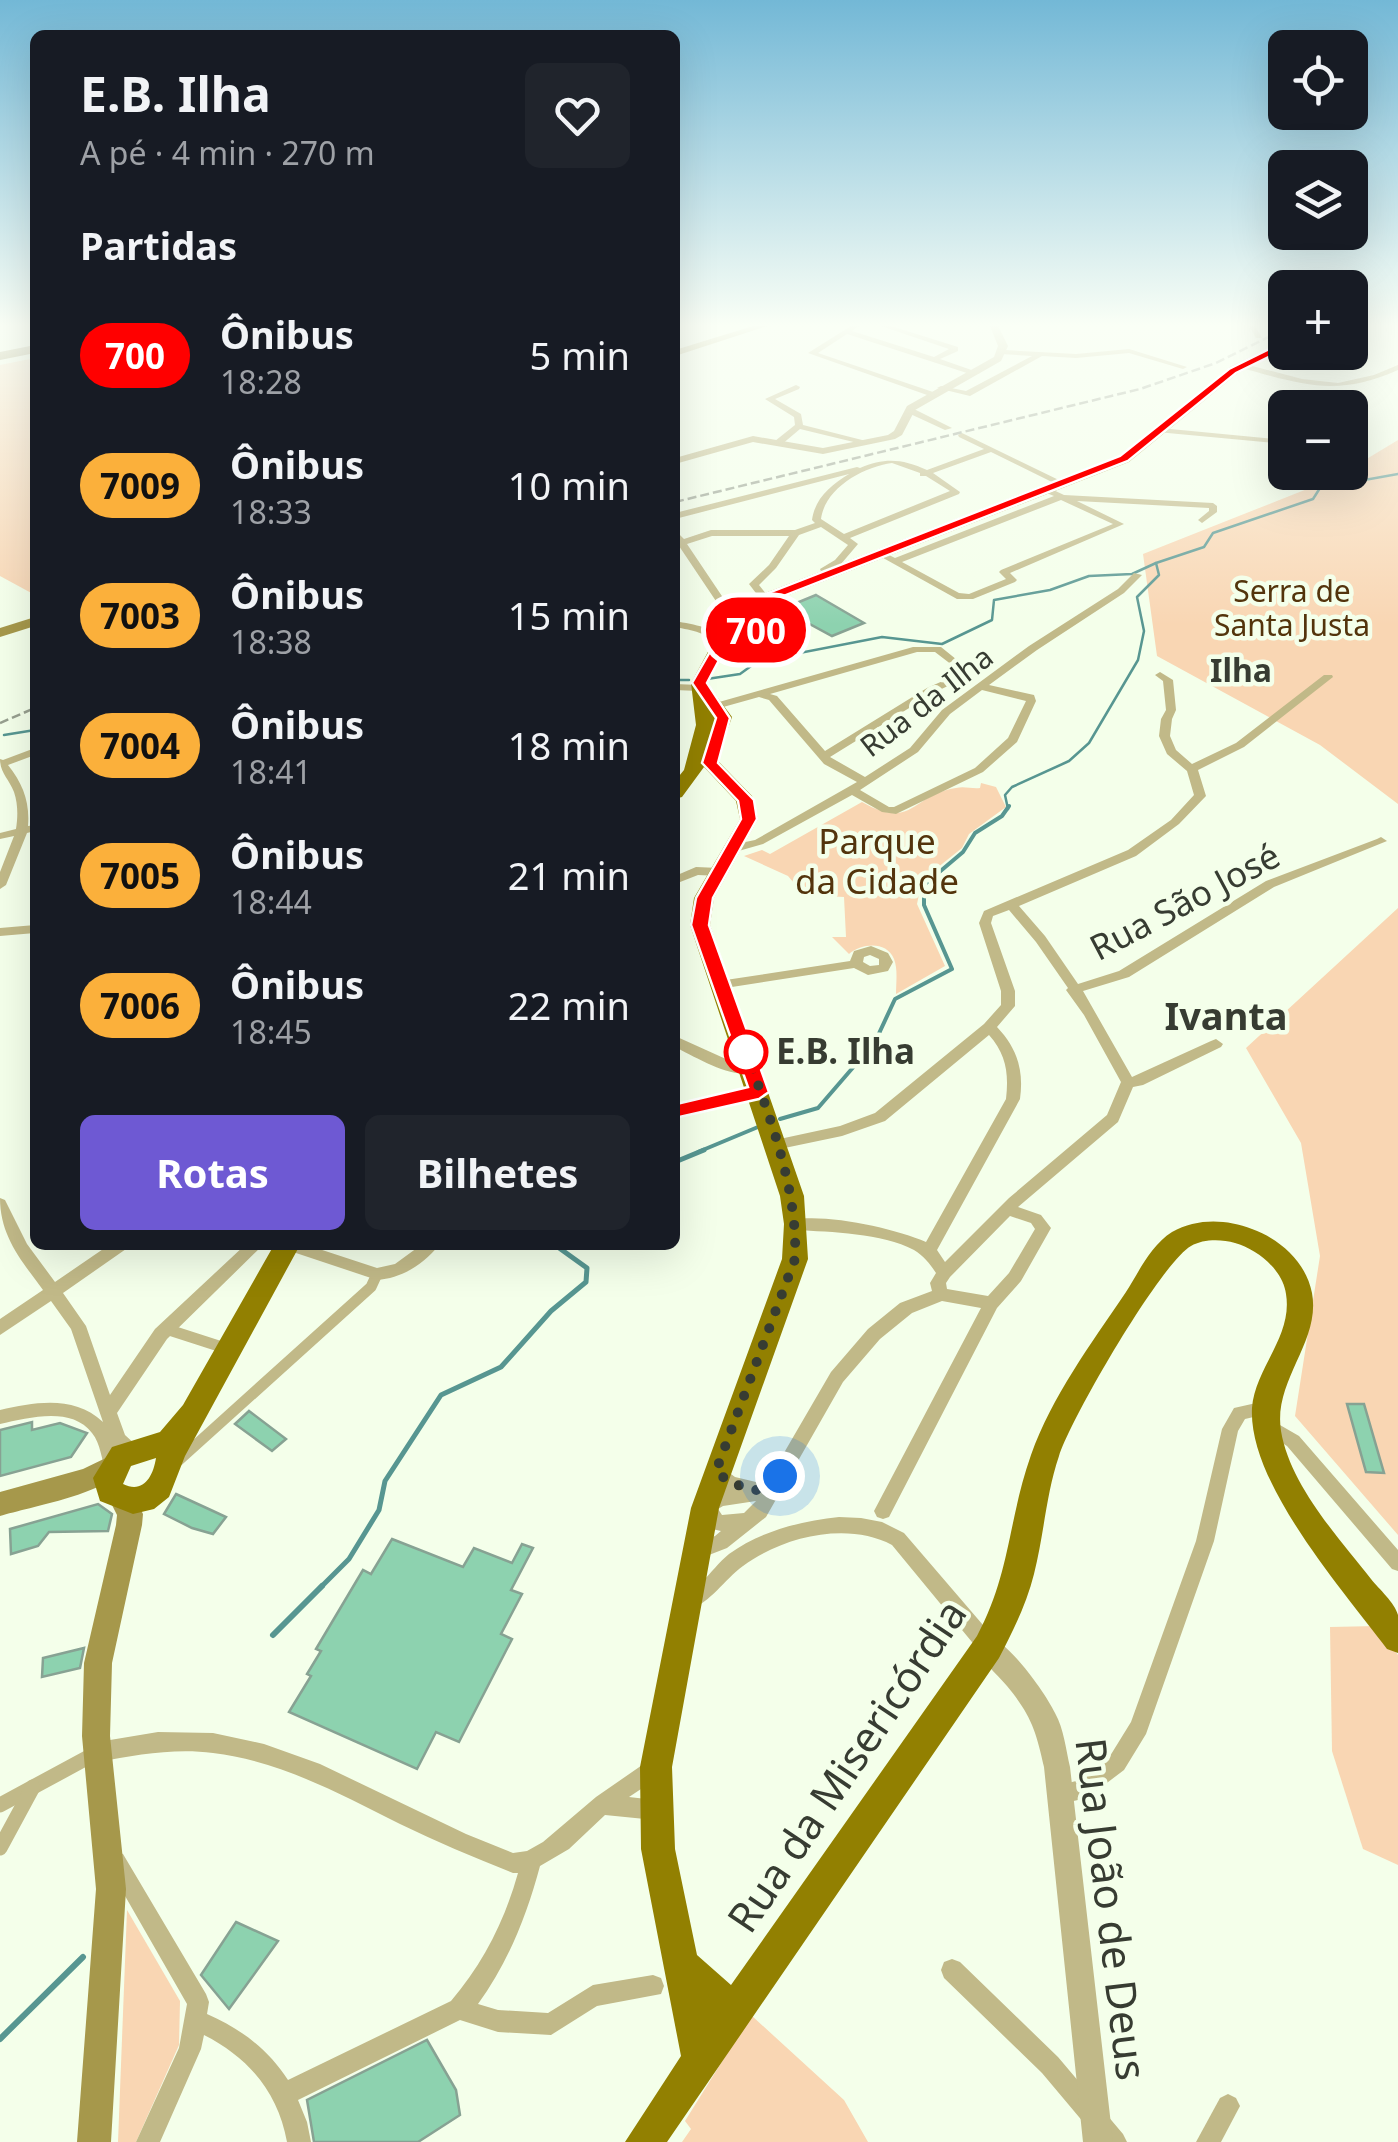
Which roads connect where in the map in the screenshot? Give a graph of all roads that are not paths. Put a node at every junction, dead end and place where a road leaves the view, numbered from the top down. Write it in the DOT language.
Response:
graph roads {
  1 [pos="799,426"];
  2 [pos="902,426"];
  3 [pos="944,426"];
  4 [pos="1165,426"];
  5 [pos="948,428"];
  6 [pos="1160,430"];
  7 [pos="962,434"];
  8 [pos="1268,440"];
  9 [pos="778,443"];
  10 [pos="863,444"];
  11 [pos="990,448"];
  12 [pos="680,459"];
  13 [pos="877,464"];
  14 [pos="923,474"];
  15 [pos="820,479"];
  16 [pos="840,484"];
  17 [pos="1057,490"];
  18 [pos="680,515"];
  19 [pos="1202,520"];
  20 [pos="819,525"];
  21 [pos="796,533"];
  22 [pos="845,537"];
  23 [pos="680,543"];
  24 [pos="680,547"];
  25 [pos="895,555"];
  26 [pos="826,574"];
  27 [pos="1137,575"];
  28 [pos="734,618"];
  29 [pos="30,623"];
  30 [pos="680,623"];
  31 [pos="0,633"];
  32 [pos="1160,675"];
  33 [pos="1328,678"];
  34 [pos="982,687"];
  35 [pos="680,688"];
  36 [pos="699,688"];
  37 [pos="763,695"];
  38 [pos="780,707"];
  39 [pos="720,712"];
  40 [pos="705,725"];
  41 [pos="30,752"];
  42 [pos="822,757"];
  43 [pos="701,762"];
  44 [pos="1,763"];
  45 [pos="1192,768"];
  46 [pos="866,782"];
  47 [pos="680,787"];
  48 [pos="852,790"];
  49 [pos="30,830"];
  50 [pos="0,836"];
  51 [pos="1381,840"];
  52 [pos="736,848"];
  53 [pos="719,872"];
  54 [pos="680,878"];
  55 [pos="0,884"];
  56 [pos="1010,904"];
  57 [pos="30,930"];
  58 [pos="0,932"];
  59 [pos="856,964"];
  60 [pos="719,985"];
  61 [pos="1073,990"];
  62 [pos="989,1028"];
  63 [pos="680,1043"];
  64 [pos="1216,1044"];
  65 [pos="756,1080"];
  66 [pos="1128,1082"];
  67 [pos="680,1109"];
  68 [pos="775,1145"];
  69 [pos="0,1204"];
  70 [pos="1010,1205"];
  71 [pos="796,1224"];
  72 [pos="114,1250"];
  73 [pos="250,1250"];
  74 [pos="285,1250"];
  75 [pos="303,1250"];
  76 [pos="425,1250"];
  77 [pos="929,1251"];
  78 [pos="944,1273"];
  79 [pos="377,1274"];
  80 [pos="52,1292"];
  81 [pos="941,1294"];
  82 [pos="991,1303"];
  83 [pos="0,1328"];
  84 [pos="166,1330"];
  85 [pos="229,1349"];
  86 [pos="98,1386"];
  87 [pos="71,1412"];
  88 [pos="108,1412"];
  89 [pos="1265,1416"];
  90 [pos="0,1417"];
  91 [pos="138,1471"];
  92 [pos="716,1471"];
  93 [pos="780,1476"];
  94 [pos="760,1491"];
  95 [pos="0,1504"];
  96 [pos="706,1508"];
  97 [pos="883,1510"];
  98 [pos="0,1515"];
  99 [pos="750,1520"];
  100 [pos="695,1552"];
  101 [pos="1398,1563"];
  102 [pos="685,1604"];
  103 [pos="1398,1638"];
  104 [pos="988,1646"];
  105 [pos="98,1752"];
  106 [pos="656,1767"];
  107 [pos="35,1784"];
  108 [pos="1060,1794"];
  109 [pos="0,1805"];
  110 [pos="602,1805"];
  111 [pos="655,1810"];
  112 [pos="0,1848"];
  113 [pos="110,1852"];
  114 [pos="530,1862"];
  115 [pos="952,1970"];
  116 [pos="668,1976"];
  117 [pos="459,2009"];
  118 [pos="734,2011"];
  119 [pos="197,2020"];
  120 [pos="701,2061"];
  121 [pos="287,2093"];
  122 [pos="1228,2106"];
  123 [pos="1097,2131"];
  124 [pos="94,2142"];
  125 [pos="148,2142"];
  126 [pos="299,2142"];
  127 [pos="644,2142"];
  128 [pos="1115,2142"];
  129 [pos="1208,2142"];
  1 -- 9 [label="street"];
  1 -- 10 [label="street"];
  2 -- 10 [label="street"];
  3 -- 5 [label="street"];
  4 -- 6 [label="main road"];
  6 -- 8 [label="street"];
  6 -- 17 [label="main road"];
  7 -- 11 [label="street"];
  9 -- 10 [label="street"];
  9 -- 12 [label="street"];
  11 -- 14 [label="street"];
  11 -- 17 [label="street"];
  13 -- 14 [label="street"];
  13 -- 15 [label="street"];
  13 -- 16 [label="street"];
  14 -- 22 [label="street"];
  15 -- 16 [label="street"];
  15 -- 18 [label="street"];
  16 -- 20 [label="street"];
  17 -- 19 [label="street"];
  17 -- 25 [label="main road"];
  17 -- 25 [label="street"];
  20 -- 21 [label="street"];
  20 -- 22 [label="street"];
  21 -- 23 [label="street"];
  21 -- 28 [label="street"];
  22 -- 26 [label="street"];
  24 -- 28 [label="street"];
  25 -- 26 [label="main road"];
  26 -- 28 [label="main road"];
  27 -- 34 [label="street, Rua da Ilha"];
  28 -- 30 [label="street"];
  28 -- 36 [label="main road"];
  29 -- 31 [label="main road"];
  32 -- 45 [label="street"];
  33 -- 45 [label="street"];
  34 -- 46 [label="street, Rua da Ilha"];
  34 -- 48 [label="street"];
  35 -- 36 [label="street"];
  36 -- 39 [label="main road"];
  36 -- 40 [label="main road"];
  37 -- 38 [label="street"];
  37 -- 39 [label="street"];
  37 -- 42 [label="street"];
  38 -- 39 [label="street"];
  38 -- 42 [label="street"];
  39 -- 40 [label="main road"];
  39 -- 43 [label="main road"];
  40 -- 43 [label="main road"];
  41 -- 44 [label="street"];
  42 -- 46 [label="street"];
  43 -- 47 [label="main road"];
  43 -- 52 [label="main road"];
  44 -- 49 [label="street"];
  45 -- 56 [label="street"];
  46 -- 48 [label="street, Rua da Ilha"];
  48 -- 52 [label="street, Rua da Ilha"];
  49 -- 50 [label="street"];
  49 -- 55 [label="street"];
  51 -- 61 [label="street, Rua São José"];
  52 -- 53 [label="main road"];
  53 -- 54 [label="street"];
  53 -- 60 [label="main road"];
  56 -- 61 [label="street"];
  56 -- 62 [label="street"];
  57 -- 58 [label="street"];
  59 -- 60 [label="street"];
  60 -- 65 [label="main road"];
  61 -- 66 [label="street"];
  62 -- 68 [label="street"];
  62 -- 77 [label="street"];
  63 -- 65 [label="street"];
  64 -- 66 [label="street"];
  65 -- 67 [label="street"];
  65 -- 68 [label="main road"];
  66 -- 70 [label="street"];
  68 -- 71 [label="main road"];
  69 -- 80 [label="street"];
  70 -- 78 [label="street"];
  70 -- 82 [label="street"];
  71 -- 77 [label="street"];
  71 -- 92 [label="main road"];
  72 -- 80 [label="street"];
  73 -- 84 [label="street"];
  74 -- 85 [label="main road"];
  75 -- 79 [label="street"];
  76 -- 79 [label="street"];
  77 -- 78 [label="street"];
  78 -- 81 [label="street"];
  79 -- 91 [label="street"];
  80 -- 83 [label="street"];
  80 -- 86 [label="street"];
  81 -- 82 [label="street"];
  81 -- 93 [label="street"];
  82 -- 97 [label="street"];
  84 -- 85 [label="street"];
  84 -- 88 [label="street"];
  85 -- 91 [label="main road"];
  86 -- 87 [label="street"];
  86 -- 88 [label="street"];
  87 -- 90 [label="street"];
  87 -- 91 [label="street"];
  88 -- 91 [label="street"];
  89 -- 101 [label="street"];
  89 -- 103 [label="main road"];
  89 -- 104 [label="main road, Rua da Misericórdia"];
  89 -- 108 [label="street"];
  91 -- 95 [label="main road"];
  91 -- 98 [label="main road"];
  91 -- 105 [label="main road"];
  92 -- 94 [label="street"];
  92 -- 96 [label="main road"];
  93 -- 94 [label="street"];
  93 -- 99 [label="street"];
  94 -- 96 [label="street"];
  96 -- 99 [label="street"];
  96 -- 100 [label="main road"];
  99 -- 100 [label="street"];
  100 -- 102 [label="main road"];
  102 -- 104 [label="street"];
  102 -- 106 [label="main road"];
  104 -- 108 [label="street, Rua João de Deus"];
  104 -- 118 [label="main road, Rua da Misericórdia"];
  105 -- 107 [label="street"];
  105 -- 113 [label="main road"];
  105 -- 114 [label="street"];
  106 -- 110 [label="street"];
  106 -- 111 [label="main road"];
  107 -- 109 [label="street"];
  107 -- 112 [label="street"];
  108 -- 123 [label="street, Rua João de Deus"];
  110 -- 111 [label="street"];
  110 -- 114 [label="street"];
  111 -- 116 [label="main road"];
  113 -- 119 [label="street"];
  113 -- 124 [label="main road"];
  114 -- 117 [label="street"];
  115 -- 123 [label="street"];
  116 -- 117 [label="street"];
  116 -- 118 [label="main road"];
  116 -- 120 [label="main road"];
  117 -- 121 [label="street"];
  118 -- 120 [label="main road, Rua da Misericórdia"];
  119 -- 121 [label="street"];
  119 -- 125 [label="street"];
  120 -- 127 [label="main road, Rua da Misericórdia"];
  121 -- 126 [label="street"];
  122 -- 129 [label="street"];
  123 -- 128 [label="street"];
}
